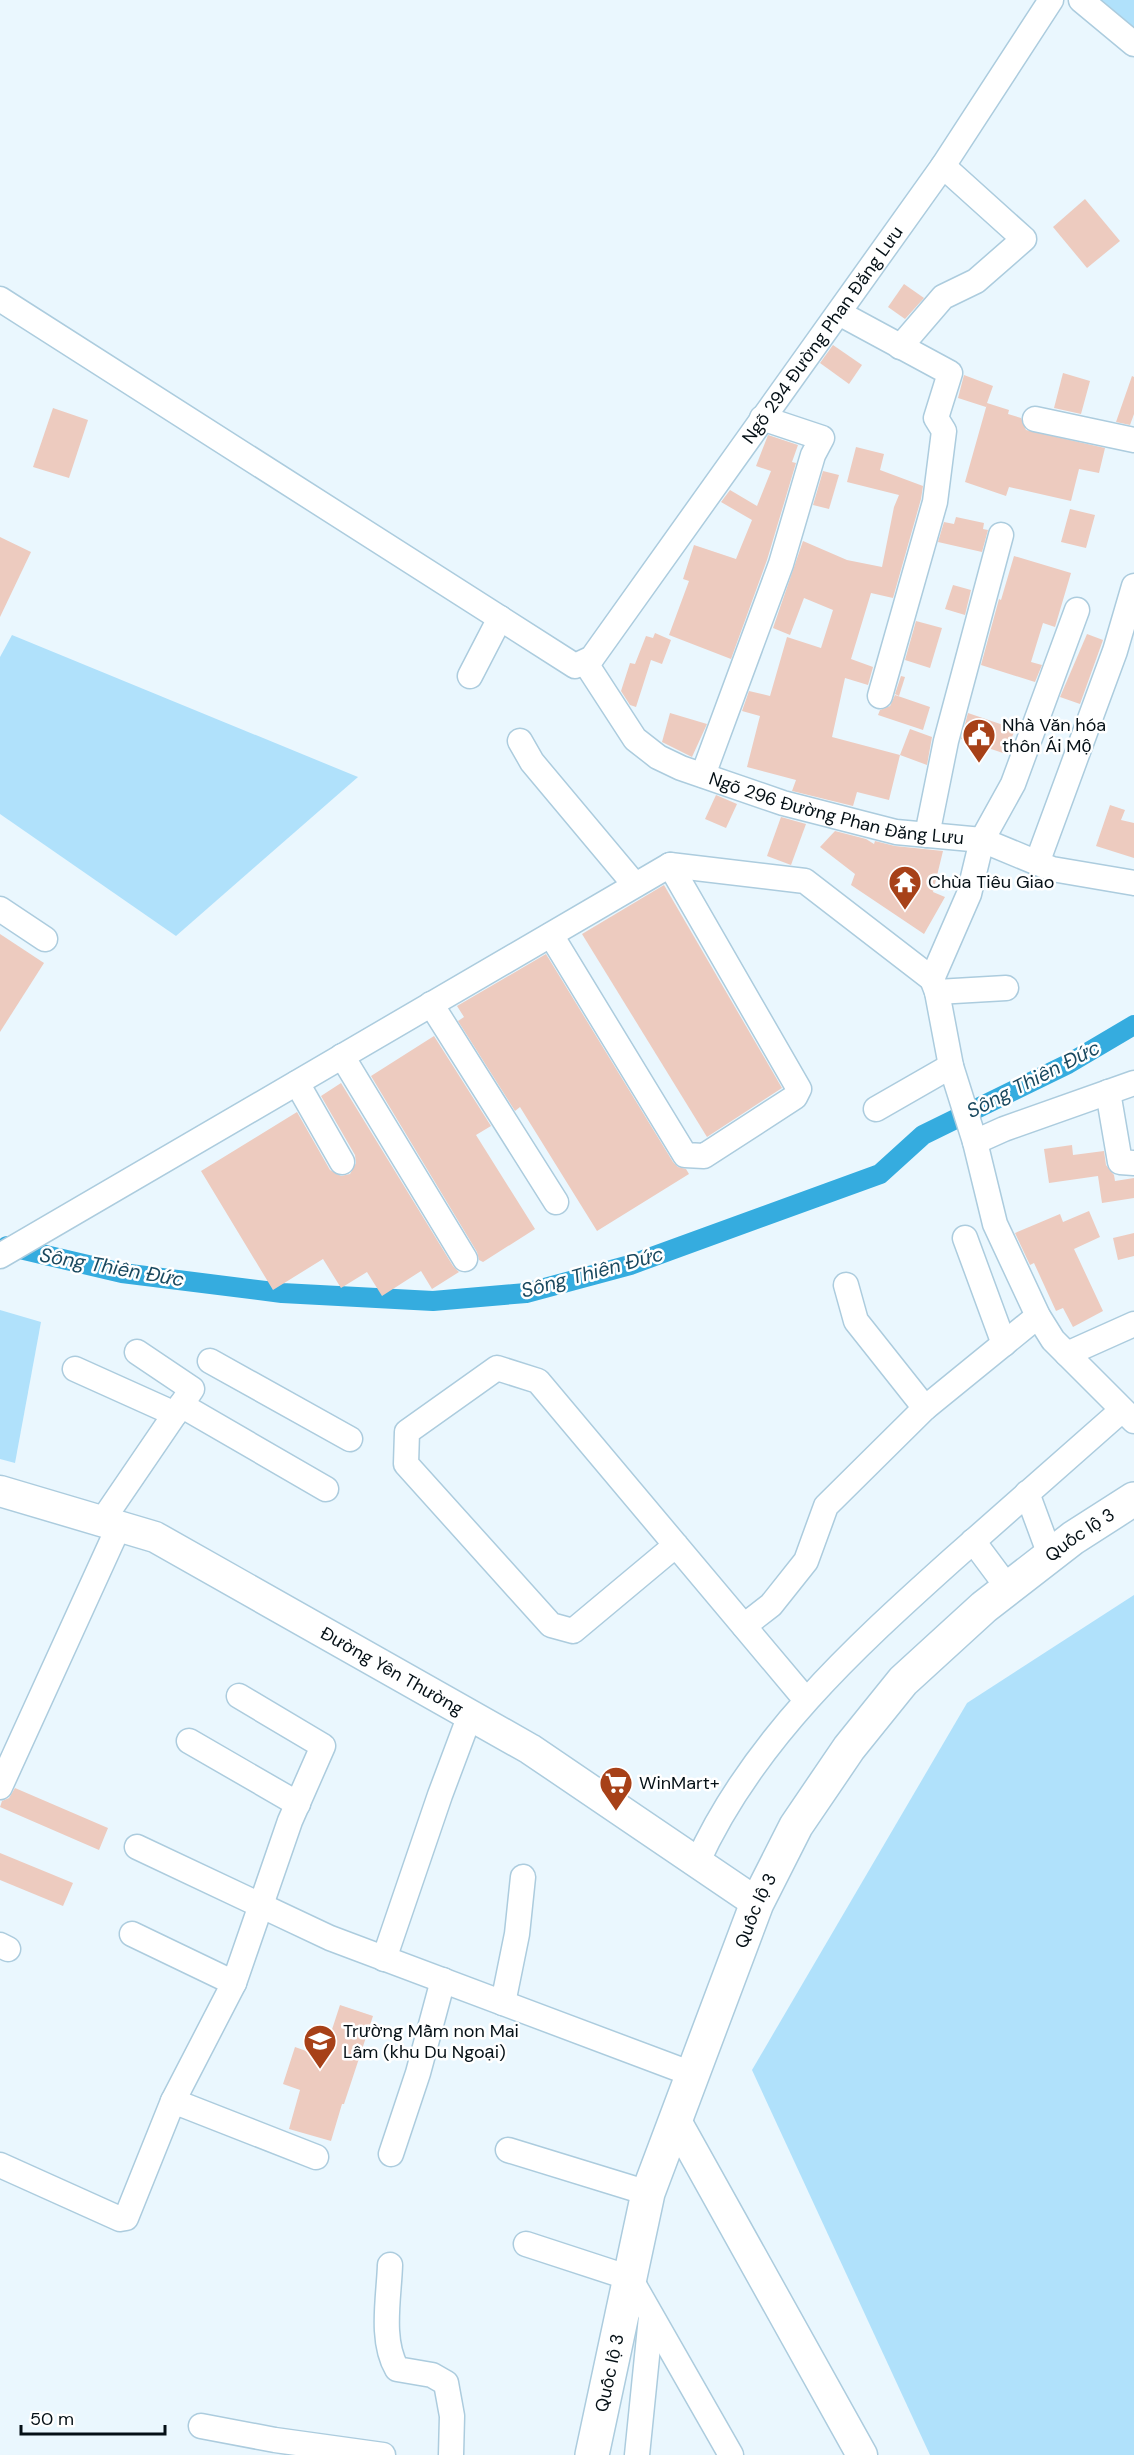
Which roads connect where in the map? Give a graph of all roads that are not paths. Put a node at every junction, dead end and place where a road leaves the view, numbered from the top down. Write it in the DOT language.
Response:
graph roads {
  1 [pos="1051,0"];
  2 [pos="1082,0"];
  3 [pos="1134,44"];
  4 [pos="943,166"];
  5 [pos="0,299"];
  6 [pos="839,313"];
  7 [pos="900,347"];
  8 [pos="762,417"];
  9 [pos="1035,418"];
  10 [pos="1134,440"];
  11 [pos="1001,535"];
  12 [pos="1134,586"];
  13 [pos="1077,610"];
  14 [pos="500,618"];
  15 [pos="585,662"];
  16 [pos="470,676"];
  17 [pos="880,696"];
  18 [pos="520,741"];
  19 [pos="703,776"];
  20 [pos="927,835"];
  21 [pos="982,840"];
  22 [pos="1037,863"];
  23 [pos="670,865"];
  24 [pos="1134,883"];
  25 [pos="635,885"];
  26 [pos="0,909"];
  27 [pos="551,934"];
  28 [pos="45,939"];
  29 [pos="934,985"];
  30 [pos="1006,988"];
  31 [pos="431,1004"];
  32 [pos="342,1056"];
  33 [pos="952,1070"];
  34 [pos="297,1083"];
  35 [pos="1134,1083"];
  36 [pos="1108,1092"];
  37 [pos="876,1109"];
  38 [pos="975,1141"];
  39 [pos="342,1162"];
  40 [pos="1134,1163"];
  41 [pos="556,1202"];
  42 [pos="965,1238"];
  43 [pos="0,1256"];
  44 [pos="465,1259"];
  45 [pos="846,1285"];
  46 [pos="1038,1316"];
  47 [pos="1134,1324"];
  48 [pos="1004,1344"];
  49 [pos="137,1352"];
  50 [pos="1066,1354"];
  51 [pos="75,1369"];
  52 [pos="183,1403"];
  53 [pos="925,1408"];
  54 [pos="1128,1415"];
  55 [pos="350,1439"];
  56 [pos="326,1489"];
  57 [pos="0,1491"];
  58 [pos="1027,1493"];
  59 [pos="1134,1499"];
  60 [pos="110,1524"];
  61 [pos="973,1542"];
  62 [pos="676,1545"];
  63 [pos="1050,1556"];
  64 [pos="1008,1588"];
  65 [pos="744,1626"];
  66 [pos="239,1696"];
  67 [pos="806,1700"];
  68 [pos="470,1715"];
  69 [pos="189,1741"];
  70 [pos="0,1787"];
  71 [pos="298,1804"];
  72 [pos="136,1846"];
  73 [pos="697,1863"];
  74 [pos="522,1877"];
  75 [pos="757,1903"];
  76 [pos="262,1906"];
  77 [pos="132,1934"];
  78 [pos="384,1959"];
  79 [pos="443,1980"];
  80 [pos="234,1983"];
  81 [pos="503,2003"];
  82 [pos="692,2074"];
  83 [pos="173,2101"];
  84 [pos="676,2121"];
  85 [pos="508,2150"];
  86 [pos="391,2154"];
  87 [pos="316,2157"];
  88 [pos="0,2165"];
  89 [pos="648,2193"];
  90 [pos="526,2244"];
  91 [pos="390,2265"];
  92 [pos="630,2278"];
  93 [pos="651,2317"];
  94 [pos="201,2426"];
  95 [pos="274,2447"];
  96 [pos="383,2455"];
  97 [pos="451,2455"];
  98 [pos="592,2455"];
  99 [pos="637,2455"];
  100 [pos="731,2455"];
  101 [pos="862,2455"];
  1 -- 4 [label="street, Ngõ 294 Đường Phan Đăng Lưu"];
  2 -- 3 [label="street"];
  4 -- 6 [label="street, Ngõ 294 Đường Phan Đăng Lưu"];
  4 -- 7 [label="street"];
  5 -- 14 [label="street"];
  6 -- 7 [label="street"];
  6 -- 8 [label="street, Ngõ 294 Đường Phan Đăng Lưu"];
  7 -- 17 [label="street"];
  8 -- 15 [label="street, Ngõ 294 Đường Phan Đăng Lưu"];
  8 -- 19 [label="street"];
  9 -- 10 [label="street"];
  11 -- 20 [label="street"];
  12 -- 22 [label="street"];
  13 -- 21 [label="street"];
  14 -- 15 [label="street"];
  14 -- 16 [label="street"];
  15 -- 19 [label="street, Ngõ 296 Đường Phan Đăng Lưu"];
  18 -- 25 [label="street"];
  19 -- 20 [label="street, Ngõ 296 Đường Phan Đăng Lưu"];
  20 -- 21 [label="street, Ngõ 296 Đường Phan Đăng Lưu"];
  21 -- 22 [label="street, Ngõ 296 Đường Phan Đăng Lưu"];
  21 -- 29 [label="street"];
  22 -- 24 [label="street, Ngõ 296 Đường Phan Đăng Lưu"];
  23 -- 25 [label="street"];
  23 -- 27 [label="street"];
  23 -- 29 [label="street"];
  25 -- 27 [label="street"];
  26 -- 28 [label="street"];
  27 -- 31 [label="street"];
  29 -- 30 [label="street"];
  29 -- 33 [label="street"];
  31 -- 32 [label="street"];
  31 -- 41 [label="street"];
  32 -- 34 [label="street"];
  32 -- 44 [label="street"];
  33 -- 37 [label="street"];
  33 -- 38 [label="street"];
  34 -- 39 [label="street"];
  34 -- 43 [label="street"];
  35 -- 36 [label="street"];
  36 -- 38 [label="street"];
  36 -- 40 [label="street"];
  38 -- 46 [label="street"];
  42 -- 48 [label="street"];
  45 -- 53 [label="street"];
  46 -- 48 [label="street"];
  46 -- 50 [label="street"];
  47 -- 50 [label="street"];
  48 -- 53 [label="street"];
  49 -- 52 [label="street"];
  50 -- 54 [label="street"];
  51 -- 52 [label="street"];
  52 -- 55 [label="street"];
  52 -- 56 [label="street"];
  52 -- 60 [label="street"];
  53 -- 65 [label="street"];
  54 -- 58 [label="street"];
  57 -- 60 [label="main road, Đường Yên Thường"];
  58 -- 61 [label="street"];
  58 -- 63 [label="street"];
  59 -- 63 [label="highway, Quốc lộ 3"];
  60 -- 68 [label="main road, Đường Yên Thường"];
  60 -- 70 [label="street"];
  61 -- 64 [label="street"];
  61 -- 67 [label="street"];
  62 -- 62 [label="street"];
  62 -- 65 [label="street"];
  63 -- 64 [label="highway, Quốc lộ 3"];
  64 -- 75 [label="highway, Quốc lộ 3"];
  65 -- 67 [label="street"];
  66 -- 71 [label="street"];
  67 -- 73 [label="street"];
  68 -- 73 [label="main road, Đường Yên Thường"];
  68 -- 78 [label="street"];
  69 -- 71 [label="street"];
  71 -- 76 [label="street"];
  72 -- 76 [label="street"];
  73 -- 75 [label="main road, Đường Yên Thường"];
  74 -- 81 [label="street"];
  75 -- 82 [label="highway, Quốc lộ 3"];
  76 -- 78 [label="street"];
  76 -- 80 [label="street"];
  77 -- 80 [label="street"];
  78 -- 79 [label="street"];
  79 -- 81 [label="street"];
  79 -- 86 [label="street"];
  80 -- 83 [label="street"];
  81 -- 82 [label="street"];
  82 -- 84 [label="highway, Quốc lộ 3"];
  83 -- 87 [label="street"];
  83 -- 88 [label="street"];
  84 -- 89 [label="highway, Quốc lộ 3"];
  84 -- 101 [label="main road"];
  85 -- 89 [label="street"];
  89 -- 92 [label="highway, Quốc lộ 3"];
  90 -- 92 [label="street"];
  91 -- 97 [label="street"];
  92 -- 93 [label="street"];
  92 -- 98 [label="highway, Quốc lộ 3"];
  93 -- 99 [label="street"];
  93 -- 100 [label="street"];
  94 -- 95 [label="street"];
  95 -- 96 [label="street"];
}
